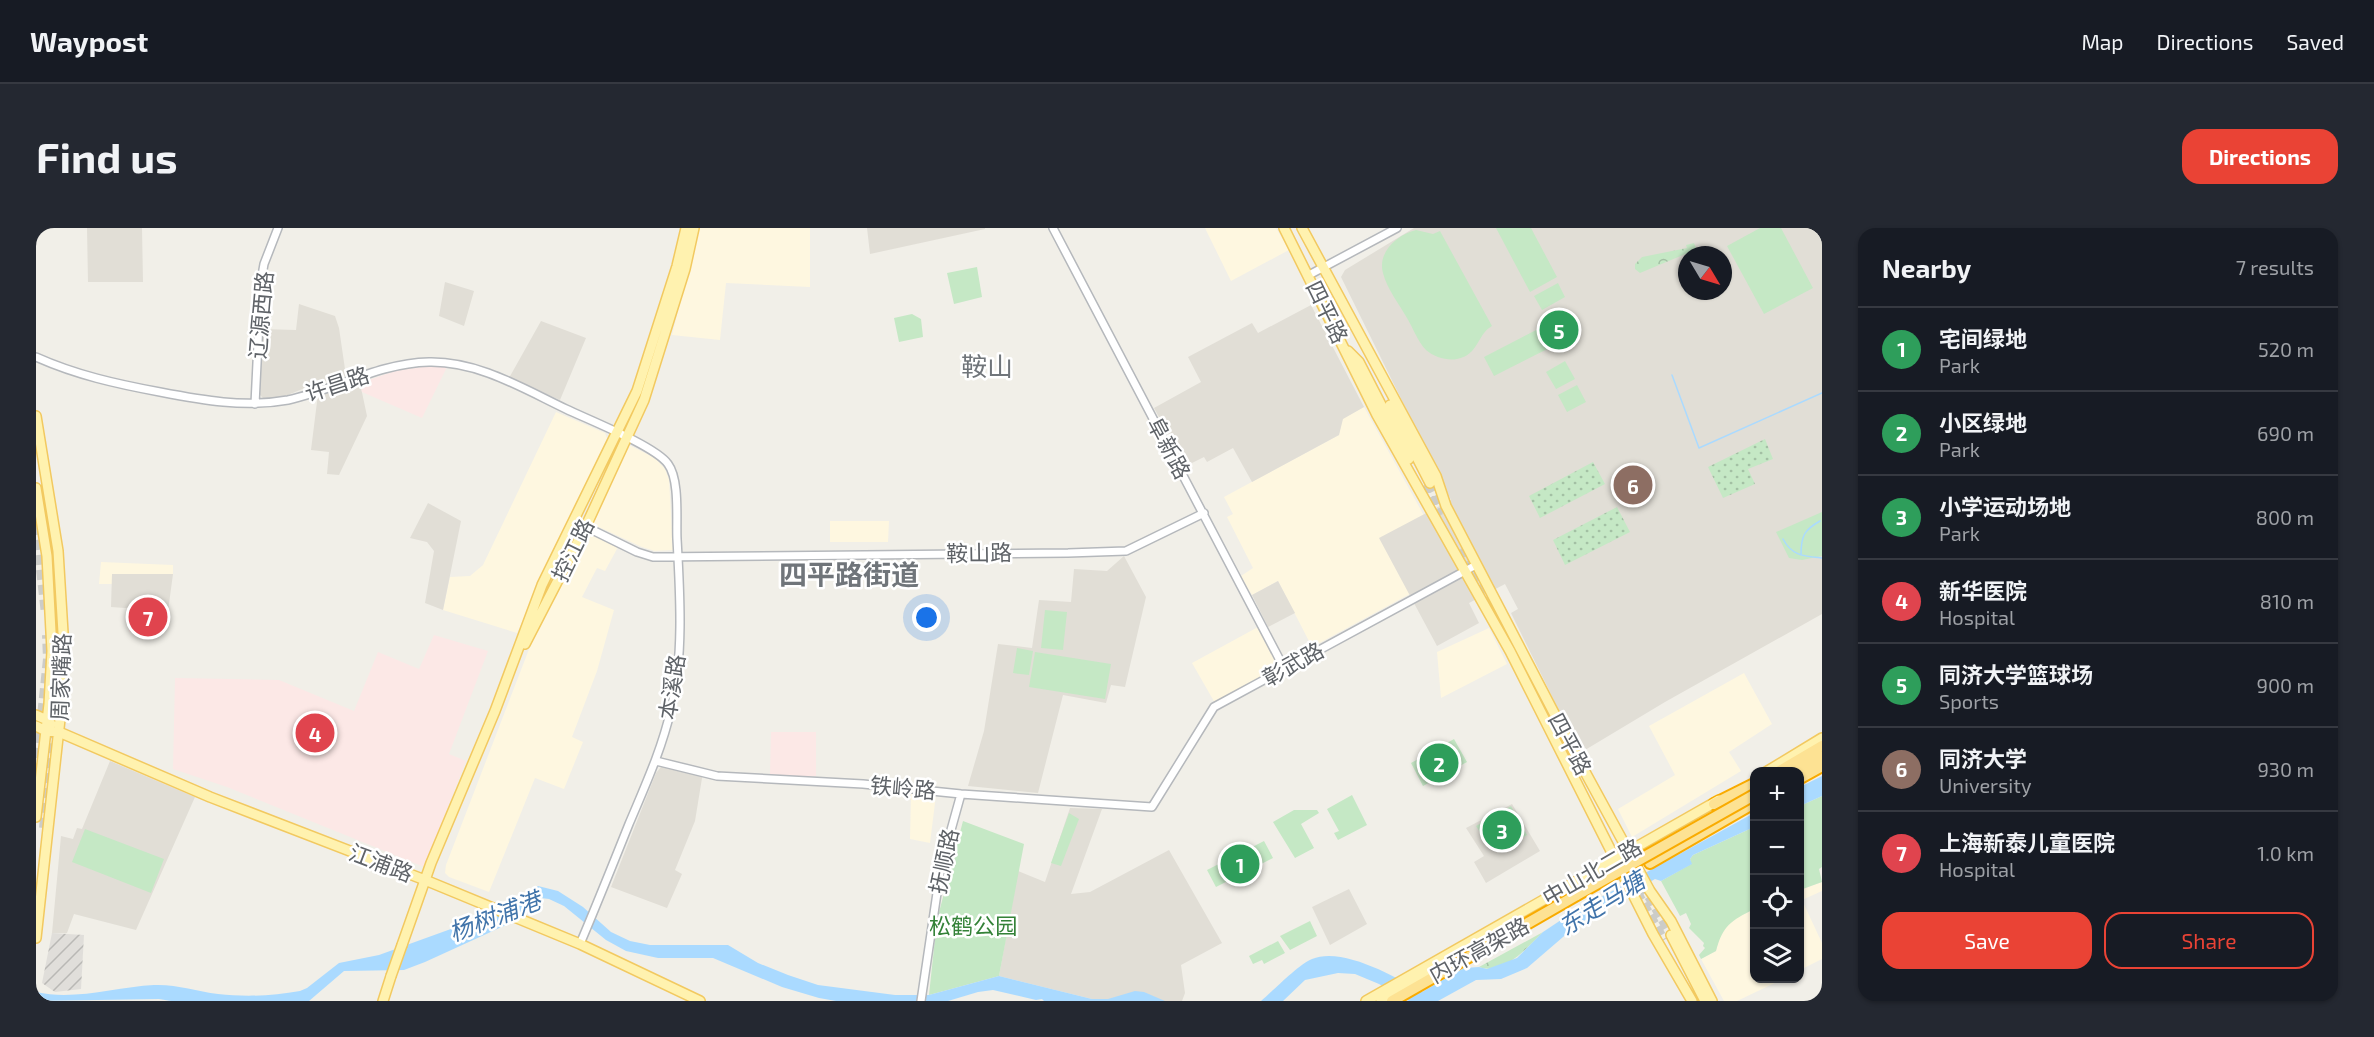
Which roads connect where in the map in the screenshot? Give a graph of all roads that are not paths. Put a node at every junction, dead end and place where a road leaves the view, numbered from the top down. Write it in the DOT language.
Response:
graph roads {
  1 [pos="278,228"];
  2 [pos="686,228"];
  3 [pos="694,228"];
  4 [pos="1053,228"];
  5 [pos="1284,228"];
  6 [pos="1302,228"];
  7 [pos="1397,228"];
  8 [pos="1323,267"];
  9 [pos="1309,275"];
  10 [pos="36,357"];
  11 [pos="255,404"];
  12 [pos="36,416"];
  13 [pos="618,434"];
  14 [pos="627,438"];
  15 [pos="1428,486"];
  16 [pos="36,488"];
  17 [pos="1204,513"];
  18 [pos="574,521"];
  19 [pos="586,526"];
  20 [pos="678,557"];
  21 [pos="1476,565"];
  22 [pos="1465,570"];
  23 [pos="1284,668"];
  24 [pos="36,715"];
  25 [pos="48,720"];
  26 [pos="36,726"];
  27 [pos="46,731"];
  28 [pos="58,732"];
  29 [pos="1822,738"];
  30 [pos="1822,746"];
  31 [pos="1822,758"];
  32 [pos="656,761"];
  33 [pos="1822,766"];
  34 [pos="1773,767"];
  35 [pos="1785,767"];
  36 [pos="1804,768"];
  37 [pos="1804,776"];
  38 [pos="1750,781"];
  39 [pos="1750,786"];
  40 [pos="961,794"];
  41 [pos="1750,799"];
  42 [pos="1750,799"];
  43 [pos="1714,804"];
  44 [pos="1750,806"];
  45 [pos="1152,807"];
  46 [pos="36,818"];
  47 [pos="1628,851"];
  48 [pos="1615,857"];
  49 [pos="431,862"];
  50 [pos="1634,862"];
  51 [pos="1621,868"];
  52 [pos="425,880"];
  53 [pos="1653,934"];
  54 [pos="1670,934"];
  55 [pos="36,938"];
  56 [pos="580,944"];
  57 [pos="1407,981"];
  58 [pos="1389,995"];
  59 [pos="922,998"];
  60 [pos="383,1001"];
  61 [pos="700,1001"];
  62 [pos="1366,1001"];
  63 [pos="1381,1001"];
  64 [pos="1403,1001"];
  65 [pos="1692,1001"];
  66 [pos="1697,1001"];
  67 [pos="1705,1001"];
  68 [pos="1712,1001"];
  1 -- 11 [label="street, 辽源西路"];
  2 -- 13 [label="main road, 控江路"];
  3 -- 14 [label="main road, 控江路"];
  4 -- 17 [label="street, 阜新路"];
  5 -- 9 [label="main road, 四平路"];
  6 -- 8 [label="main road, 四平路"];
  7 -- 8 [label="street"];
  8 -- 9 [label="street"];
  8 -- 15 [label="main road, 四平路"];
  9 -- 15 [label="main road, 四平路"];
  10 -- 11 [label="street, 许昌路"];
  11 -- 13 [label="street, 许昌路"];
  12 -- 28 [label="main road, 周家嘴路"];
  13 -- 14 [label="street, 许昌路"];
  13 -- 18 [label="main road, 控江路"];
  14 -- 19 [label="main road, 控江路"];
  14 -- 20 [label="street, 本溪路"];
  15 -- 21 [label="main road, 四平路"];
  15 -- 22 [label="main road, 四平路"];
  16 -- 25 [label="main road, 周家嘴路"];
  17 -- 20 [label="street, 鞍山路"];
  17 -- 23 [label="street, 阜新路"];
  18 -- 19 [label="street, 鞍山路"];
  18 -- 49 [label="main road, 控江路"];
  19 -- 20 [label="street, 鞍山路"];
  19 -- 49 [label="main road, 控江路"];
  20 -- 32 [label="street, 本溪路"];
  21 -- 22 [label="street, 彰武路"];
  21 -- 47 [label="main road, 四平路"];
  22 -- 23 [label="street, 彰武路"];
  22 -- 48 [label="main road, 四平路"];
  23 -- 45 [label="street, 彰武路"];
  24 -- 25 [label="main road, 江浦路"];
  25 -- 27 [label="main road, 周家嘴路"];
  25 -- 28 [label="main road, 江浦路"];
  26 -- 27 [label="main road, 江浦路"];
  27 -- 28 [label="main road, 江浦路"];
  27 -- 46 [label="main road, 周家嘴路"];
  28 -- 52 [label="main road, 江浦路"];
  28 -- 55 [label="main road, 周家嘴路"];
  29 -- 34 [label="main road"];
  30 -- 35 [label="highway"];
  31 -- 36 [label="highway"];
  32 -- 40 [label="street, 铁岭路"];
  32 -- 56 [label="street, 本溪路"];
  33 -- 37 [label="highway"];
  38 -- 43 [label="main road, 中山北二路"];
  39 -- 43 [label="highway"];
  40 -- 45 [label="street, 铁岭路"];
  40 -- 59 [label="street, 抚顺路"];
  41 -- 50 [label="main road, 中山北二路"];
  42 -- 58 [label="highway, 内环高架路, bridge"];
  43 -- 47 [label="main road, 中山北二路"];
  44 -- 64 [label="highway, 内环高架路"];
  47 -- 48 [label="main road, 中山北二路"];
  47 -- 50 [label="main road, 四平路"];
  48 -- 51 [label="main road, 四平路"];
  48 -- 57 [label="main road, 中山北二路"];
  49 -- 52 [label="main road, 控江路"];
  50 -- 51 [label="main road, 中山北二路"];
  50 -- 54 [label="main road, 四平路"];
  51 -- 53 [label="main road, 四平路"];
  51 -- 57 [label="main road, 中山北二路"];
  52 -- 56 [label="main road, 江浦路"];
  52 -- 60 [label="main road, 控江路, bridge"];
  53 -- 54 [label="main road"];
  53 -- 65 [label="main road, 四平路"];
  54 -- 66 [label="main road"];
  54 -- 67 [label="main road"];
  54 -- 68 [label="main road, 四平路"];
  56 -- 61 [label="main road, 江浦路"];
  57 -- 58 [label="main road, 中山北二路"];
  58 -- 62 [label="main road, 中山北二路"];
  58 -- 63 [label="main road, 中山北二路"];
}
